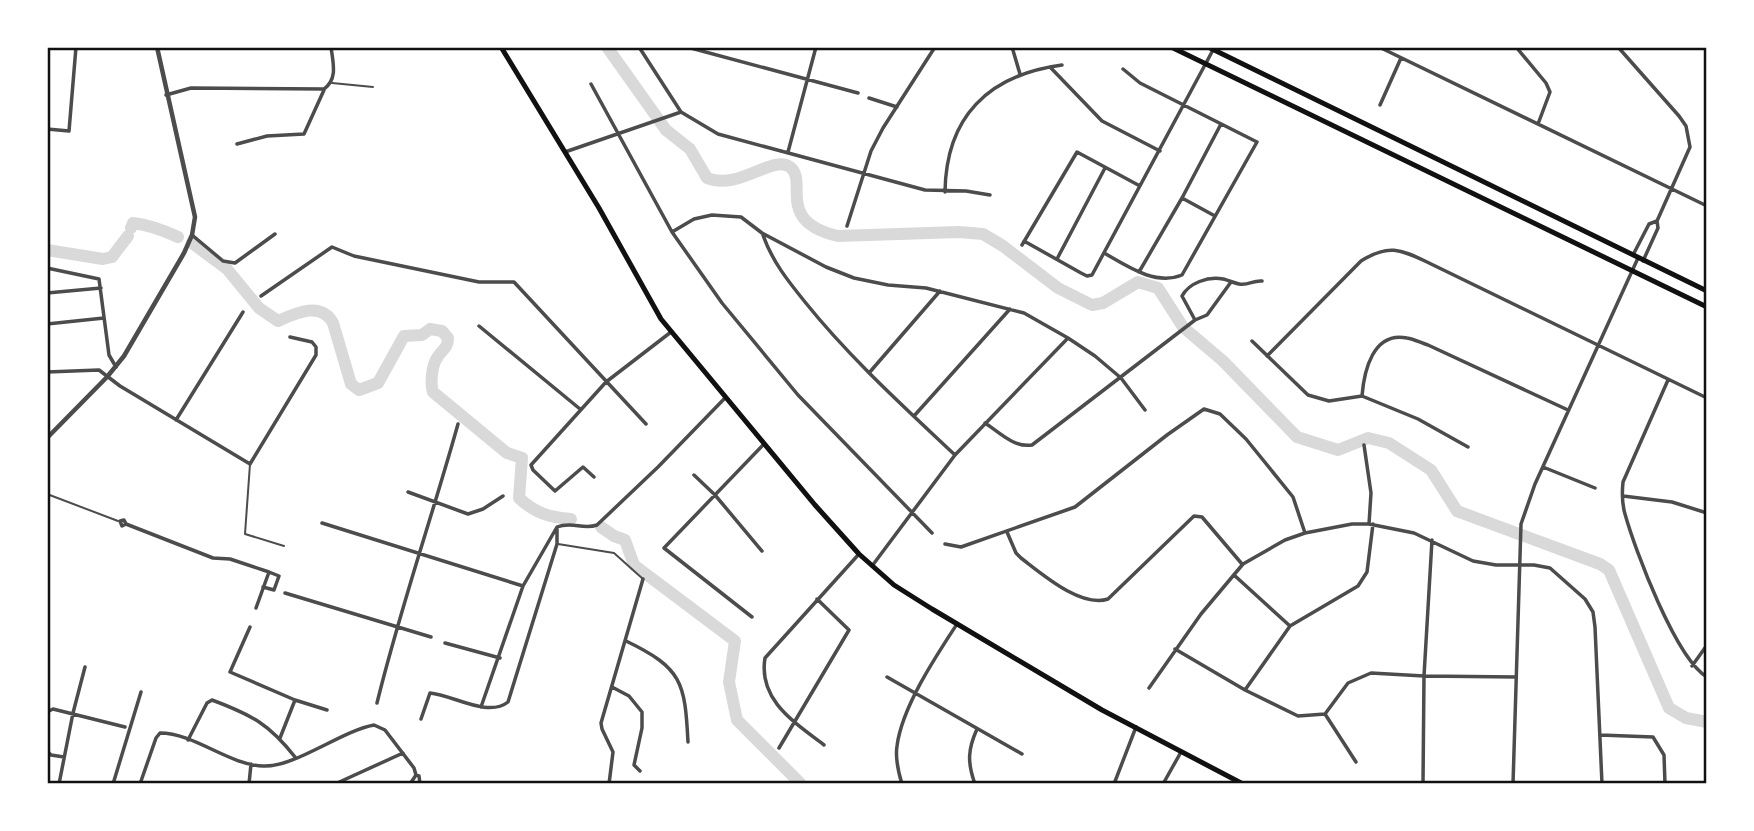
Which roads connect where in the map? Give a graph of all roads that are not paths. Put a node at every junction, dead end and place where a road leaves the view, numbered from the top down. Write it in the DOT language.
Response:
graph roads {
  1 [pos="76,47"];
  2 [pos="157,47"];
  3 [pos="331,47"];
  4 [pos="501,47"];
  5 [pos="639,47"];
  6 [pos="687,47"];
  7 [pos="816,47"];
  8 [pos="935,47"];
  9 [pos="1012,47"];
  10 [pos="1171,47"];
  11 [pos="1379,47"];
  12 [pos="1516,47"];
  13 [pos="1618,47"];
  14 [pos="1210,49"];
  15 [pos="1402,58"];
  16 [pos="1206,64"];
  17 [pos="1062,65"];
  18 [pos="1050,67"];
  19 [pos="1123,69"];
  20 [pos="1020,74"];
  21 [pos="807,78"];
  22 [pos="332,83"];
  23 [pos="591,84"];
  24 [pos="373,87"];
  25 [pos="324,89"];
  26 [pos="858,93"];
  27 [pos="166,95"];
  28 [pos="869,98"];
  29 [pos="1185,105"];
  30 [pos="1380,105"];
  31 [pos="897,107"];
  32 [pos="681,112"];
  33 [pos="1221,124"];
  34 [pos="1538,124"];
  35 [pos="47,129"];
  36 [pos="618,133"];
  37 [pos="237,144"];
  38 [pos="1160,150"];
  39 [pos="565,152"];
  40 [pos="788,152"];
  41 [pos="1105,168"];
  42 [pos="864,173"];
  43 [pos="1140,186"];
  44 [pos="1498,189"];
  45 [pos="1671,190"];
  46 [pos="945,192"];
  47 [pos="990,195"];
  48 [pos="1182,198"];
  49 [pos="1491,203"];
  50 [pos="1707,206"];
  51 [pos="1215,216"];
  52 [pos="1657,220"];
  53 [pos="847,226"];
  54 [pos="672,232"];
  55 [pos="762,233"];
  56 [pos="275,234"];
  57 [pos="192,235"];
  58 [pos="1104,253"];
  59 [pos="1638,258"];
  60 [pos="1057,260"];
  61 [pos="47,268"];
  62 [pos="1633,271"];
  63 [pos="1139,272"];
  64 [pos="1262,281"];
  65 [pos="1231,282"];
  66 [pos="101,288"];
  67 [pos="940,291"];
  68 [pos="1707,291"];
  69 [pos="47,293"];
  70 [pos="261,296"];
  71 [pos="1707,307"];
  72 [pos="1010,309"];
  73 [pos="243,312"];
  74 [pos="104,318"];
  75 [pos="1195,320"];
  76 [pos="47,324"];
  77 [pos="480,326"];
  78 [pos="671,332"];
  79 [pos="290,337"];
  80 [pos="1068,338"];
  81 [pos="1252,341"];
  82 [pos="1597,346"];
  83 [pos="1267,356"];
  84 [pos="116,366"];
  85 [pos="47,372"];
  86 [pos="869,373"];
  87 [pos="107,377"];
  88 [pos="1121,378"];
  89 [pos="1668,380"];
  90 [pos="606,382"];
  91 [pos="1362,396"];
  92 [pos="725,398"];
  93 [pos="1707,398"];
  94 [pos="580,409"];
  95 [pos="1145,410"];
  96 [pos="1568,410"];
  97 [pos="914,416"];
  98 [pos="176,420"];
  99 [pos="985,423"];
  100 [pos="458,424"];
  101 [pos="646,424"];
  102 [pos="47,438"];
  103 [pos="764,444"];
  104 [pos="1364,445"];
  105 [pos="1468,447"];
  106 [pos="955,455"];
  107 [pos="250,464"];
  108 [pos="1542,467"];
  109 [pos="694,475"];
  110 [pos="594,477"];
  111 [pos="1595,488"];
  112 [pos="408,492"];
  113 [pos="47,494"];
  114 [pos="715,495"];
  115 [pos="503,496"];
  116 [pos="1623,496"];
  117 [pos="436,502"];
  118 [pos="1707,513"];
  119 [pos="911,514"];
  120 [pos="120,522"];
  121 [pos="322,523"];
  122 [pos="1371,524"];
  123 [pos="557,527"];
  124 [pos="1007,532"];
  125 [pos="932,533"];
  126 [pos="1305,533"];
  127 [pos="1432,540"];
  128 [pos="557,544"];
  129 [pos="945,544"];
  130 [pos="284,546"];
  131 [pos="762,551"];
  132 [pos="420,554"];
  133 [pos="859,554"];
  134 [pos="1243,564"];
  135 [pos="872,566"];
  136 [pos="1519,566"];
  137 [pos="269,572"];
  138 [pos="1234,575"];
  139 [pos="643,579"];
  140 [pos="523,586"];
  141 [pos="263,587"];
  142 [pos="285,593"];
  143 [pos="817,600"];
  144 [pos="256,608"];
  145 [pos="752,617"];
  146 [pos="957,624"];
  147 [pos="396,626"];
  148 [pos="1290,626"];
  149 [pos="250,627"];
  150 [pos="430,637"];
  151 [pos="626,641"];
  152 [pos="445,643"];
  153 [pos="1707,645"];
  154 [pos="1175,649"];
  155 [pos="500,658"];
  156 [pos="1692,666"];
  157 [pos="85,667"];
  158 [pos="1424,676"];
  159 [pos="887,677"];
  160 [pos="1517,677"];
  161 [pos="1707,677"];
  162 [pos="612,687"];
  163 [pos="1149,688"];
  164 [pos="1245,690"];
  165 [pos="141,692"];
  166 [pos="915,693"];
  167 [pos="295,700"];
  168 [pos="377,703"];
  169 [pos="481,707"];
  170 [pos="327,710"];
  171 [pos="47,712"];
  172 [pos="73,713"];
  173 [pos="1325,714"];
  174 [pos="421,719"];
  175 [pos="794,723"];
  176 [pos="125,727"];
  177 [pos="1136,727"];
  178 [pos="977,729"];
  179 [pos="1600,736"];
  180 [pos="280,738"];
  181 [pos="188,740"];
  182 [pos="688,742"];
  183 [pos="824,745"];
  184 [pos="779,748"];
  185 [pos="47,751"];
  186 [pos="1182,751"];
  187 [pos="403,753"];
  188 [pos="1022,754"];
  189 [pos="64,757"];
  190 [pos="295,757"];
  191 [pos="1356,762"];
  192 [pos="251,764"];
  193 [pos="640,771"];
  194 [pos="416,775"];
  195 [pos="59,784"];
  196 [pos="113,784"];
  197 [pos="140,784"];
  198 [pos="249,784"];
  199 [pos="335,784"];
  200 [pos="410,784"];
  201 [pos="420,784"];
  202 [pos="609,784"];
  203 [pos="902,784"];
  204 [pos="975,784"];
  205 [pos="1114,784"];
  206 [pos="1163,784"];
  207 [pos="1243,784"];
  208 [pos="1423,784"];
  209 [pos="1513,784"];
  210 [pos="1602,784"];
  211 [pos="1665,784"];
  1 -- 35 [label="street"];
  2 -- 27 [label="street"];
  3 -- 22 [label="street"];
  4 -- 39 [label="main road"];
  5 -- 32 [label="street"];
  6 -- 21 [label="street"];
  7 -- 21 [label="street"];
  8 -- 31 [label="street"];
  9 -- 20 [label="street"];
  10 -- 16 [label="main road"];
  11 -- 15 [label="street"];
  12 -- 34 [label="street"];
  13 -- 45 [label="street"];
  14 -- 16 [label="street"];
  14 -- 44 [label="main road"];
  15 -- 30 [label="street"];
  15 -- 34 [label="street"];
  16 -- 29 [label="street"];
  16 -- 49 [label="main road"];
  17 -- 18 [label="street"];
  18 -- 20 [label="street"];
  18 -- 38 [label="street"];
  19 -- 29 [label="street"];
  20 -- 46 [label="street"];
  21 -- 26 [label="street"];
  21 -- 40 [label="street"];
  22 -- 24 [label="lane"];
  22 -- 25 [label="street"];
  23 -- 36 [label="street"];
  25 -- 27 [label="street"];
  25 -- 37 [label="street"];
  27 -- 57 [label="street"];
  28 -- 31 [label="street"];
  29 -- 33 [label="street"];
  29 -- 38 [label="street"];
  31 -- 42 [label="street"];
  32 -- 36 [label="street"];
  32 -- 40 [label="street"];
  33 -- 48 [label="street"];
  33 -- 51 [label="street"];
  34 -- 45 [label="street"];
  36 -- 39 [label="street"];
  36 -- 54 [label="street"];
  38 -- 43 [label="street"];
  39 -- 78 [label="main road"];
  40 -- 42 [label="street"];
  41 -- 43 [label="street"];
  41 -- 60 [label="street"];
  41 -- 60 [label="street"];
  42 -- 46 [label="street"];
  42 -- 53 [label="street"];
  43 -- 58 [label="street"];
  44 -- 49 [label="main road"];
  44 -- 59 [label="main road"];
  45 -- 50 [label="street"];
  45 -- 52 [label="street"];
  46 -- 47 [label="street"];
  48 -- 51 [label="street"];
  48 -- 63 [label="street"];
  49 -- 62 [label="main road"];
  51 -- 63 [label="street"];
  52 -- 59 [label="street"];
  52 -- 59 [label="street"];
  54 -- 55 [label="street"];
  54 -- 119 [label="street"];
  55 -- 67 [label="street"];
  55 -- 86 [label="street"];
  56 -- 57 [label="street"];
  57 -- 84 [label="street"];
  58 -- 60 [label="street"];
  58 -- 63 [label="street"];
  59 -- 62 [label="street"];
  59 -- 68 [label="main road"];
  61 -- 66 [label="street"];
  62 -- 71 [label="main road"];
  62 -- 82 [label="street"];
  64 -- 65 [label="street"];
  65 -- 75 [label="street"];
  65 -- 75 [label="street"];
  66 -- 69 [label="street"];
  66 -- 74 [label="street"];
  67 -- 72 [label="street"];
  67 -- 86 [label="street"];
  70 -- 90 [label="street"];
  72 -- 80 [label="street"];
  72 -- 97 [label="street"];
  73 -- 98 [label="street"];
  74 -- 76 [label="street"];
  74 -- 84 [label="street"];
  75 -- 88 [label="street"];
  77 -- 94 [label="street"];
  78 -- 90 [label="street"];
  78 -- 92 [label="main road"];
  79 -- 107 [label="street"];
  80 -- 88 [label="street"];
  80 -- 99 [label="street"];
  81 -- 83 [label="street"];
  82 -- 83 [label="street"];
  82 -- 89 [label="street"];
  82 -- 96 [label="street"];
  83 -- 91 [label="street"];
  84 -- 87 [label="street"];
  85 -- 87 [label="street"];
  86 -- 97 [label="street"];
  87 -- 98 [label="street"];
  87 -- 102 [label="street"];
  88 -- 95 [label="street"];
  88 -- 99 [label="street"];
  89 -- 93 [label="street"];
  89 -- 116 [label="street"];
  90 -- 94 [label="street"];
  90 -- 101 [label="street"];
  91 -- 96 [label="street"];
  91 -- 105 [label="street"];
  92 -- 103 [label="main road"];
  92 -- 123 [label="street"];
  94 -- 110 [label="street"];
  96 -- 108 [label="street"];
  97 -- 106 [label="street"];
  98 -- 107 [label="street"];
  99 -- 106 [label="street"];
  100 -- 117 [label="street"];
  103 -- 114 [label="street"];
  103 -- 133 [label="main road"];
  104 -- 122 [label="street"];
  106 -- 119 [label="street"];
  107 -- 130 [label="lane"];
  108 -- 111 [label="street"];
  108 -- 136 [label="street"];
  109 -- 114 [label="street"];
  112 -- 117 [label="street"];
  113 -- 120 [label="lane"];
  114 -- 131 [label="street"];
  114 -- 145 [label="street"];
  115 -- 117 [label="street"];
  116 -- 118 [label="street"];
  116 -- 156 [label="street"];
  117 -- 132 [label="street"];
  119 -- 125 [label="street"];
  119 -- 135 [label="street"];
  120 -- 137 [label="street"];
  121 -- 132 [label="street"];
  122 -- 126 [label="street"];
  122 -- 127 [label="street"];
  122 -- 148 [label="street"];
  123 -- 128 [label="street"];
  123 -- 140 [label="street"];
  124 -- 126 [label="street"];
  124 -- 129 [label="street"];
  124 -- 134 [label="street"];
  126 -- 134 [label="street"];
  127 -- 136 [label="street"];
  127 -- 158 [label="street"];
  128 -- 139 [label="lane"];
  128 -- 169 [label="street"];
  132 -- 140 [label="street"];
  132 -- 147 [label="street"];
  133 -- 135 [label="main road"];
  133 -- 143 [label="street"];
  134 -- 138 [label="street"];
  135 -- 146 [label="main road"];
  136 -- 160 [label="street"];
  136 -- 179 [label="street"];
  137 -- 141 [label="street"];
  137 -- 141 [label="street"];
  138 -- 148 [label="street"];
  138 -- 154 [label="street"];
  139 -- 151 [label="street"];
  140 -- 155 [label="street"];
  141 -- 144 [label="street"];
  142 -- 147 [label="street"];
  143 -- 175 [label="street"];
  143 -- 175 [label="street"];
  146 -- 166 [label="street"];
  146 -- 177 [label="main road"];
  147 -- 150 [label="street"];
  147 -- 168 [label="street"];
  148 -- 164 [label="street"];
  149 -- 167 [label="street"];
  151 -- 162 [label="street"];
  151 -- 182 [label="street"];
  152 -- 155 [label="street"];
  153 -- 156 [label="street"];
  154 -- 163 [label="street"];
  154 -- 164 [label="street"];
  155 -- 169 [label="street"];
  156 -- 161 [label="street"];
  157 -- 172 [label="street"];
  158 -- 160 [label="street"];
  158 -- 173 [label="street"];
  158 -- 208 [label="street"];
  159 -- 166 [label="street"];
  160 -- 209 [label="street"];
  162 -- 193 [label="street"];
  162 -- 202 [label="street"];
  164 -- 173 [label="street"];
  165 -- 196 [label="street"];
  166 -- 178 [label="street"];
  166 -- 203 [label="street"];
  167 -- 170 [label="street"];
  167 -- 180 [label="street"];
  169 -- 174 [label="street"];
  171 -- 172 [label="street"];
  172 -- 176 [label="street"];
  172 -- 189 [label="street"];
  173 -- 191 [label="street"];
  175 -- 183 [label="street"];
  175 -- 184 [label="street"];
  177 -- 186 [label="main road"];
  177 -- 205 [label="street"];
  178 -- 188 [label="street"];
  178 -- 204 [label="street"];
  179 -- 210 [label="street"];
  179 -- 211 [label="street"];
  180 -- 181 [label="street"];
  180 -- 190 [label="street"];
  181 -- 192 [label="street"];
  181 -- 197 [label="street"];
  185 -- 189 [label="street"];
  186 -- 206 [label="street"];
  186 -- 207 [label="main road"];
  187 -- 190 [label="street"];
  187 -- 194 [label="street"];
  187 -- 199 [label="street"];
  189 -- 195 [label="street"];
  190 -- 192 [label="street"];
  192 -- 198 [label="street"];
  194 -- 200 [label="street"];
  194 -- 201 [label="street"];
}
